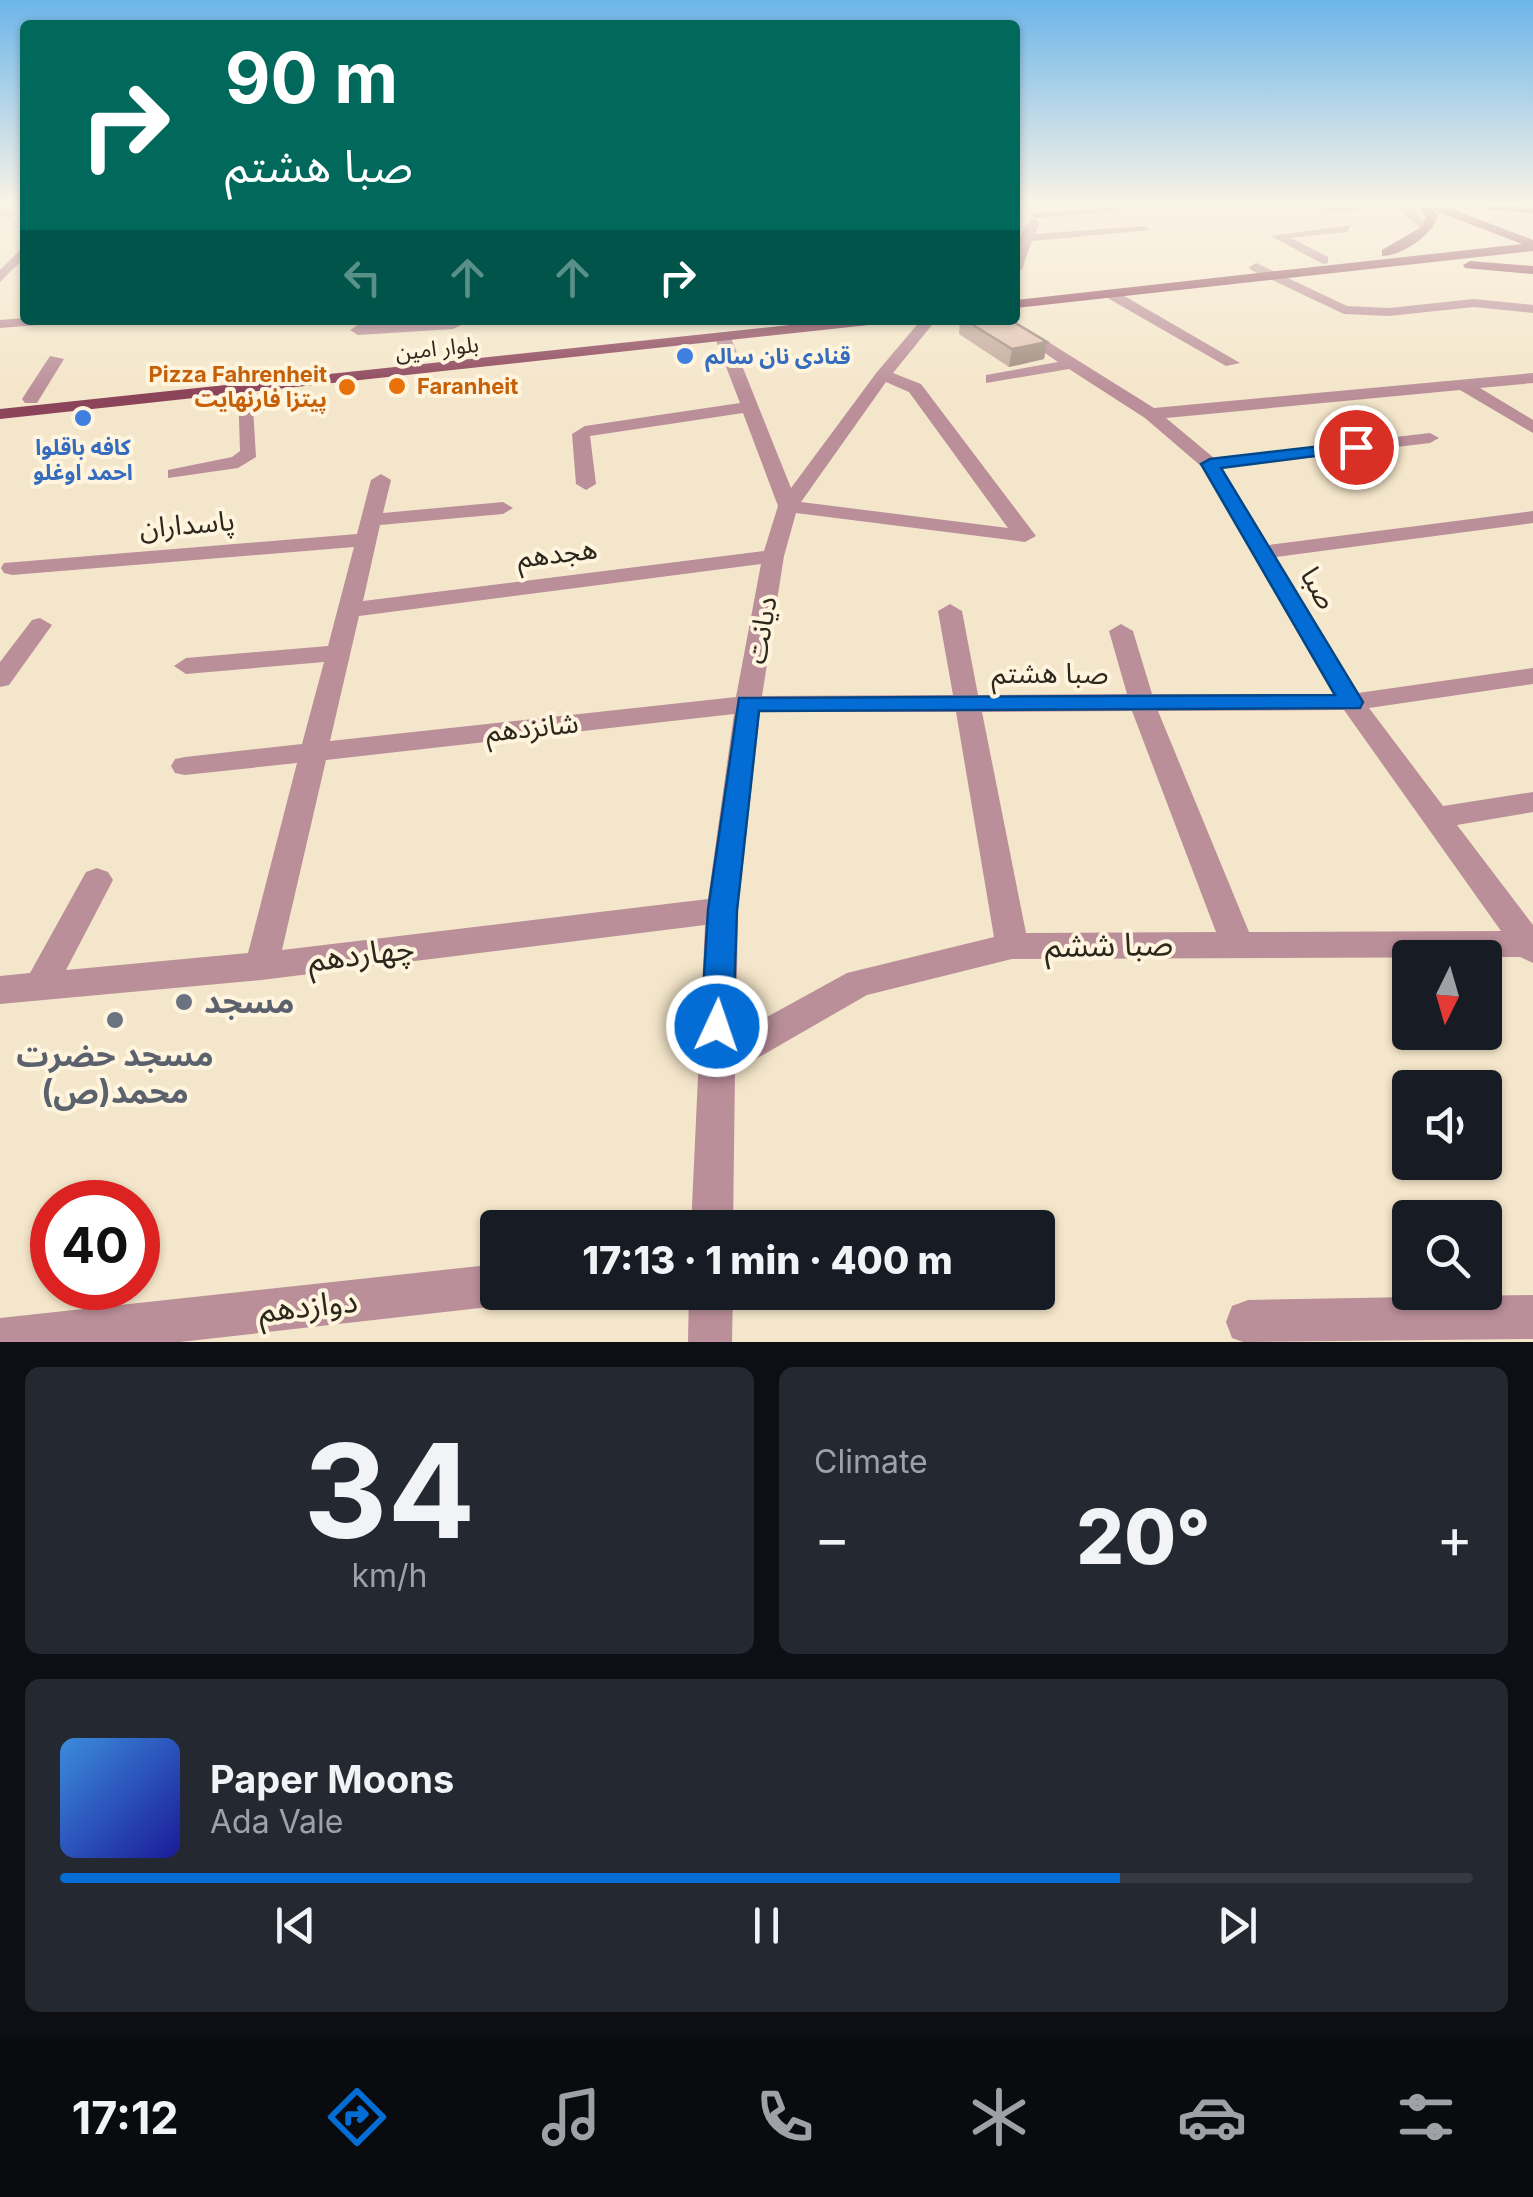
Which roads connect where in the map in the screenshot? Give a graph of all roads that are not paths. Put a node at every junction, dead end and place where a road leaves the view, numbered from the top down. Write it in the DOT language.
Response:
graph roads {
  1 [pos="1256,267"];
  2 [pos="1260,267"];
  3 [pos="1333,267"];
  4 [pos="1497,267"];
  5 [pos="1533,270"];
  6 [pos="1273,276"];
  7 [pos="1020,291"];
  8 [pos="1109,294"];
  9 [pos="1020,303"];
  10 [pos="1533,308"];
  11 [pos="453,325"];
  12 [pos="746,325"];
  13 [pos="812,325"];
  14 [pos="925,325"];
  15 [pos="1012,325"];
  16 [pos="358,330"];
  17 [pos="720,332"];
  18 [pos="56,359"];
  19 [pos="1071,364"];
  20 [pos="1232,364"];
  21 [pos="883,375"];
  22 [pos="1533,378"];
  23 [pos="992,380"];
  24 [pos="1466,388"];
  25 [pos="244,391"];
  26 [pos="31,399"];
  27 [pos="0,402"];
  28 [pos="749,408"];
  29 [pos="0,414"];
  30 [pos="1152,414"];
  31 [pos="1533,428"];
  32 [pos="1430,438"];
  33 [pos="1210,464"];
  34 [pos="174,474"];
  35 [pos="380,480"];
  36 [pos="586,484"];
  37 [pos="788,506"];
  38 [pos="503,508"];
  39 [pos="1533,517"];
  40 [pos="368,530"];
  41 [pos="1263,552"];
  42 [pos="773,556"];
  43 [pos="12,568"];
  44 [pos="348,610"];
  45 [pos="950,611"];
  46 [pos="40,625"];
  47 [pos="1121,632"];
  48 [pos="338,654"];
  49 [pos="186,666"];
  50 [pos="1533,676"];
  51 [pos="0,680"];
  52 [pos="1352,702"];
  53 [pos="966,703"];
  54 [pos="1142,703"];
  55 [pos="748,704"];
  56 [pos="315,749"];
  57 [pos="185,766"];
  58 [pos="1533,802"];
  59 [pos="1436,818"];
  60 [pos="97,880"];
  61 [pos="722,910"];
  62 [pos="1237,943"];
  63 [pos="1012,946"];
  64 [pos="1532,946"];
  65 [pos="261,966"];
  66 [pos="40,987"];
  67 [pos="0,990"];
  68 [pos="715,1064"];
  69 [pos="712,1210"];
  70 [pos="480,1287"];
  71 [pos="711,1310"];
  72 [pos="1533,1317"];
  73 [pos="1248,1322"];
  74 [pos="0,1340"];
  75 [pos="710,1342"];
  1 -- 2 [label="main road"];
  1 -- 6 [label="street"];
  1 -- 7 [label="main road"];
  3 -- 6 [label="main road"];
  4 -- 5 [label="main road"];
  6 -- 8 [label="main road"];
  6 -- 10 [label="street"];
  8 -- 9 [label="main road"];
  8 -- 20 [label="street"];
  11 -- 16 [label="street"];
  12 -- 17 [label="main road, بلوار امین"];
  13 -- 17 [label="main road, بلوار امین"];
  14 -- 21 [label="street, دیانت"];
  15 -- 19 [label="street, صبا"];
  17 -- 25 [label="main road, بلوار امین"];
  17 -- 26 [label="main road, بلوار امین"];
  17 -- 28 [label="street"];
  18 -- 26 [label="street"];
  19 -- 23 [label="street"];
  19 -- 30 [label="street, صبا"];
  21 -- 37 [label="street, دیانت"];
  21 -- 37 [label="street"];
  22 -- 24 [label="street"];
  24 -- 30 [label="street"];
  24 -- 31 [label="street"];
  25 -- 29 [label="main road, بلوار امین"];
  25 -- 34 [label="street"];
  26 -- 27 [label="main road, بلوار امین"];
  28 -- 36 [label="street"];
  28 -- 37 [label="street"];
  30 -- 33 [label="street, صبا"];
  32 -- 33 [label="street"];
  33 -- 41 [label="street, صبا"];
  35 -- 40 [label="street"];
  37 -- 42 [label="street, دیانت"];
  38 -- 40 [label="street, پاسداران"];
  39 -- 41 [label="street"];
  40 -- 43 [label="street, پاسداران"];
  40 -- 44 [label="street"];
  41 -- 52 [label="street, صبا"];
  42 -- 44 [label="street, هجدهم"];
  42 -- 55 [label="street, دیانت"];
  44 -- 48 [label="street"];
  45 -- 53 [label="street"];
  46 -- 51 [label="street"];
  47 -- 54 [label="street"];
  48 -- 49 [label="street"];
  48 -- 56 [label="street"];
  50 -- 52 [label="street, صبا هشتم"];
  52 -- 54 [label="street, صبا هشتم"];
  52 -- 59 [label="street, صبا"];
  53 -- 54 [label="street, صبا هشتم"];
  53 -- 55 [label="street, صبا هشتم"];
  53 -- 63 [label="street"];
  54 -- 62 [label="street"];
  55 -- 56 [label="street, شانزدهم"];
  55 -- 61 [label="street, دیانت"];
  56 -- 57 [label="street, شانزدهم"];
  56 -- 65 [label="street"];
  58 -- 59 [label="street"];
  59 -- 64 [label="street, صبا"];
  60 -- 66 [label="street"];
  61 -- 65 [label="street, چهاردهم"];
  61 -- 68 [label="street, دیانت"];
  62 -- 63 [label="street, صبا ششم"];
  62 -- 64 [label="street, صبا ششم"];
  63 -- 68 [label="street, صبا ششم"];
  65 -- 66 [label="street, چهاردهم"];
  66 -- 67 [label="street, چهاردهم"];
  68 -- 69 [label="street, دیانت"];
  70 -- 74 [label="street, دوازدهم"];
  71 -- 75 [label="street"];
  72 -- 73 [label="street"];
}
